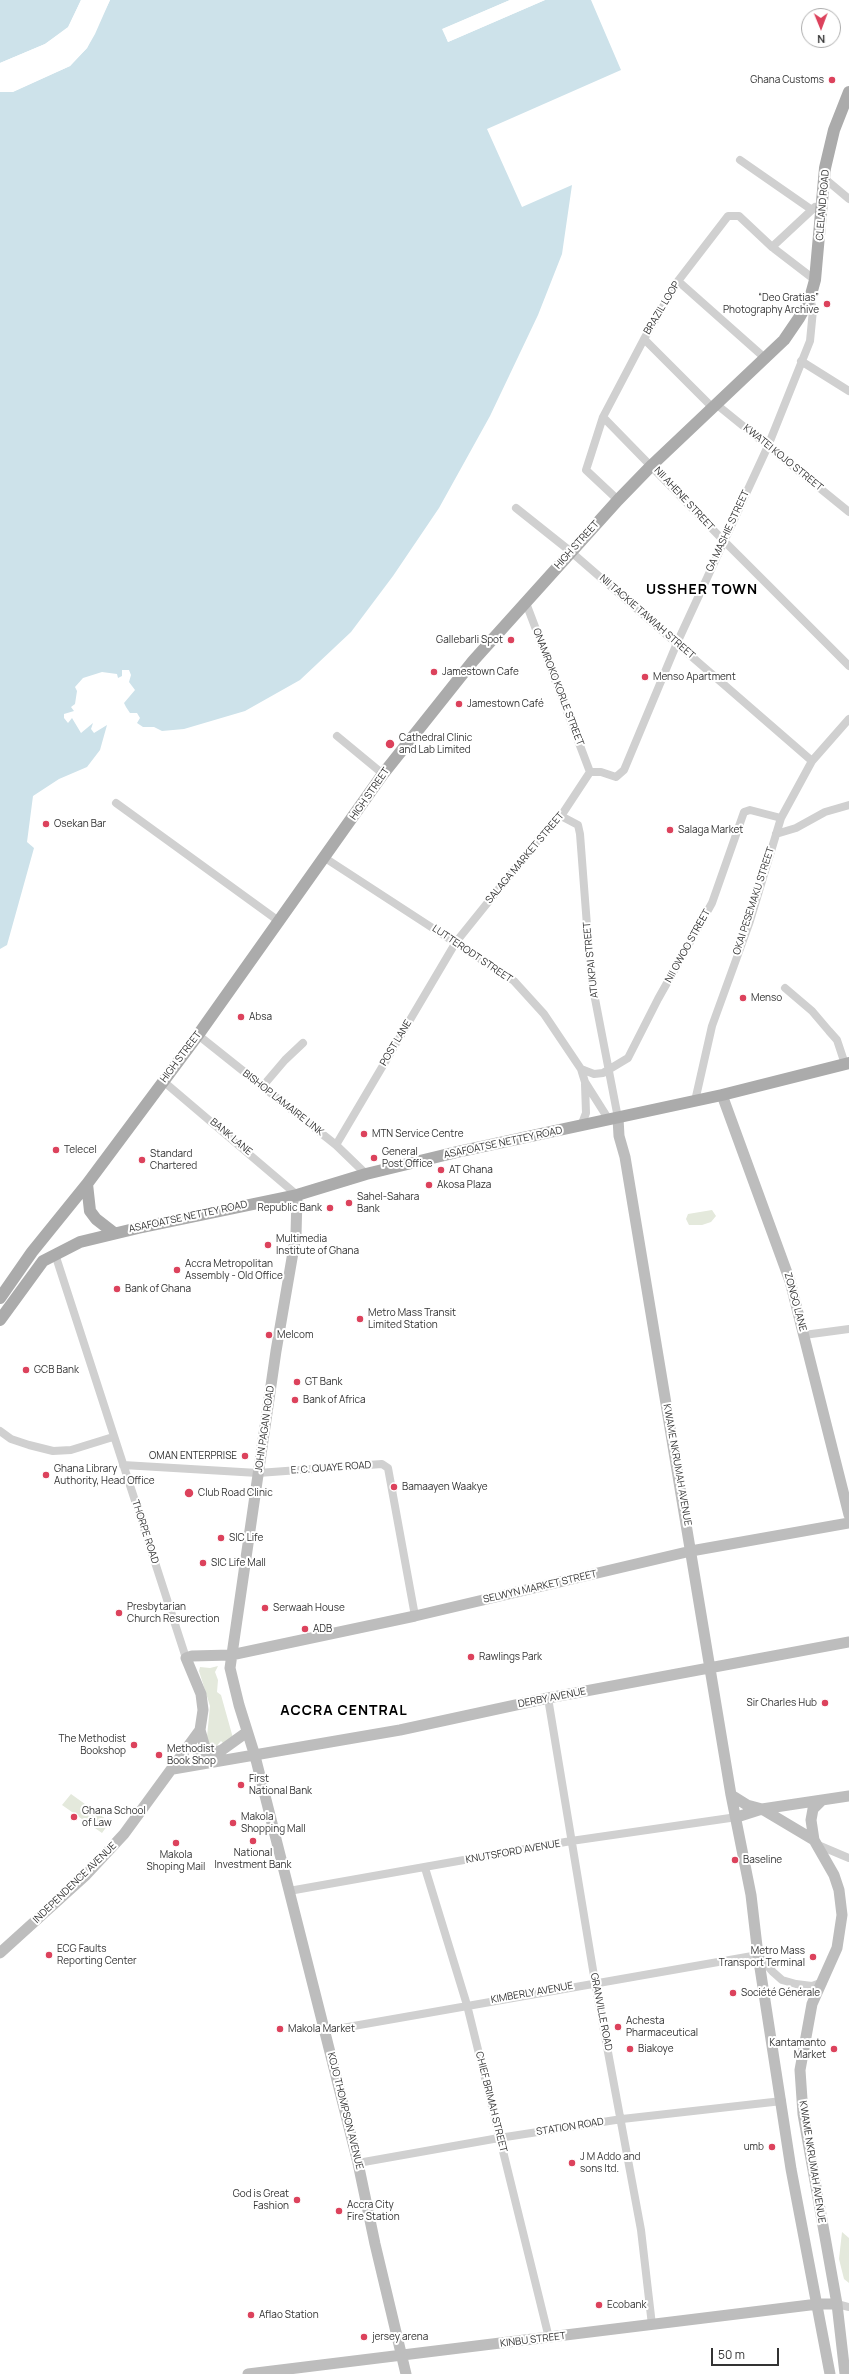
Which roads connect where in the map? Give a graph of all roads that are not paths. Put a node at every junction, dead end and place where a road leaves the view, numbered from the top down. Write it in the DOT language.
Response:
graph roads {
  1 [pos="849,92"];
  2 [pos="740,160"];
  3 [pos="824,178"];
  4 [pos="849,198"];
  5 [pos="821,201"];
  6 [pos="812,210"];
  7 [pos="772,247"];
  8 [pos="815,280"];
  9 [pos="678,281"];
  10 [pos="810,298"];
  11 [pos="644,339"];
  12 [pos="766,359"];
  13 [pos="801,361"];
  14 [pos="849,391"];
  15 [pos="715,406"];
  16 [pos="603,416"];
  17 [pos="768,446"];
  18 [pos="652,465"];
  19 [pos="618,500"];
  20 [pos="516,508"];
  21 [pos="849,512"];
  22 [pos="724,541"];
  23 [pos="570,551"];
  24 [pos="526,603"];
  25 [pos="677,643"];
  26 [pos="849,666"];
  27 [pos="849,719"];
  28 [pos="337,736"];
  29 [pos="812,761"];
  30 [pos="590,772"];
  31 [pos="383,774"];
  32 [pos="116,803"];
  33 [pos="849,805"];
  34 [pos="561,816"];
  35 [pos="781,818"];
  36 [pos="776,834"];
  37 [pos="325,858"];
  38 [pos="280,922"];
  39 [pos="456,942"];
  40 [pos="785,988"];
  41 [pos="198,1035"];
  42 [pos="303,1043"];
  43 [pos="847,1063"];
  44 [pos="581,1069"];
  45 [pos="609,1071"];
  46 [pos="163,1081"];
  47 [pos="585,1082"];
  48 [pos="262,1087"];
  49 [pos="722,1095"];
  50 [pos="695,1101"];
  51 [pos="614,1119"];
  52 [pos="581,1126"];
  53 [pos="336,1145"];
  54 [pos="366,1174"];
  55 [pos="87,1184"];
  56 [pos="297,1195"];
  57 [pos="114,1233"];
  58 [pos="32,1252"];
  59 [pos="55,1254"];
  60 [pos="43,1261"];
  61 [pos="0,1298"];
  62 [pos="0,1320"];
  63 [pos="849,1329"];
  64 [pos="804,1335"];
  65 [pos="0,1431"];
  66 [pos="113,1437"];
  67 [pos="123,1465"];
  68 [pos="258,1473"];
  69 [pos="849,1515"];
  70 [pos="849,1523"];
  71 [pos="691,1551"];
  72 [pos="415,1616"];
  73 [pos="849,1642"];
  74 [pos="231,1655"];
  75 [pos="186,1658"];
  76 [pos="711,1667"];
  77 [pos="548,1698"];
  78 [pos="200,1730"];
  79 [pos="247,1732"];
  80 [pos="207,1755"];
  81 [pos="255,1756"];
  82 [pos="176,1765"];
  83 [pos="731,1795"];
  84 [pos="849,1796"];
  85 [pos="822,1800"];
  86 [pos="762,1809"];
  87 [pos="737,1817"];
  88 [pos="571,1841"];
  89 [pos="816,1843"];
  90 [pos="849,1858"];
  91 [pos="425,1868"];
  92 [pos="289,1891"];
  93 [pos="0,1953"];
  94 [pos="758,1955"];
  95 [pos="595,1982"];
  96 [pos="823,1982"];
  97 [pos="467,2005"];
  98 [pos="325,2031"];
  99 [pos="782,2101"];
  100 [pos="622,2119"];
  101 [pos="499,2138"];
  102 [pos="358,2163"];
  103 [pos="818,2304"];
  104 [pos="837,2304"];
  105 [pos="849,2307"];
  106 [pos="652,2325"];
  107 [pos="549,2338"];
  108 [pos="401,2356"];
  109 [pos="248,2374"];
  110 [pos="406,2374"];
  111 [pos="830,2374"];
  112 [pos="845,2374"];
  1 -- 3 [label="main road, CLELAND ROAD"];
  2 -- 6 [label="street"];
  3 -- 4 [label="street"];
  3 -- 5 [label="main road, CLELAND ROAD"];
  5 -- 6 [label="street"];
  5 -- 8 [label="main road, CLELAND ROAD"];
  6 -- 7 [label="street"];
  7 -- 8 [label="street, BRAZIL LOOP"];
  7 -- 9 [label="street, BRAZIL LOOP"];
  8 -- 10 [label="main road, CLELAND ROAD"];
  9 -- 11 [label="street, BRAZIL LOOP"];
  9 -- 12 [label="street"];
  10 -- 12 [label="main road, HIGH STREET"];
  10 -- 13 [label="street, GA MASHIE STREET"];
  11 -- 15 [label="street, KWATEI KOJO STREET"];
  11 -- 16 [label="street, BRAZIL LOOP"];
  12 -- 15 [label="main road, HIGH STREET"];
  13 -- 14 [label="street"];
  13 -- 17 [label="street, GA MASHIE STREET"];
  15 -- 17 [label="street, KWATEI KOJO STREET"];
  15 -- 18 [label="main road, HIGH STREET"];
  16 -- 18 [label="street, NII AHENE STREET"];
  16 -- 19 [label="street, BRAZIL LOOP"];
  17 -- 21 [label="street, KWATEI KOJO STREET"];
  17 -- 22 [label="street, GA MASHIE STREET"];
  18 -- 19 [label="main road, HIGH STREET"];
  18 -- 22 [label="street, NII AHENE STREET"];
  19 -- 23 [label="main road, HIGH STREET"];
  20 -- 23 [label="street, NII TACKIE TAWIAH STREET"];
  22 -- 25 [label="street, GA MASHIE STREET"];
  22 -- 26 [label="street, NII AHENE STREET"];
  23 -- 24 [label="main road, HIGH STREET"];
  23 -- 25 [label="street, NII TACKIE TAWIAH STREET"];
  24 -- 30 [label="street, ONAMROKO KORLE STREET"];
  24 -- 31 [label="main road, HIGH STREET"];
  25 -- 29 [label="street, NII TACKIE TAWIAH STREET"];
  25 -- 30 [label="street, GA MASHIE STREET"];
  27 -- 29 [label="street, OKAI PESEMAKU STREET"];
  28 -- 31 [label="street"];
  29 -- 35 [label="street, OKAI PESEMAKU STREET"];
  30 -- 34 [label="street, SALAGA MARKET STREET"];
  31 -- 37 [label="main road, HIGH STREET"];
  32 -- 38 [label="street"];
  33 -- 36 [label="street"];
  34 -- 39 [label="street, SALAGA MARKET STREET"];
  34 -- 45 [label="street, ATUKPAI STREET"];
  35 -- 36 [label="street, OKAI PESEMAKU STREET"];
  35 -- 45 [label="street, NII OWOO STREET"];
  36 -- 50 [label="street, OKAI PESEMAKU STREET"];
  37 -- 38 [label="main road, HIGH STREET"];
  37 -- 39 [label="street, LUTTERODT STREET"];
  38 -- 41 [label="main road, HIGH STREET"];
  39 -- 44 [label="street, LUTTERODT STREET"];
  39 -- 53 [label="street, POST LANE"];
  40 -- 43 [label="street"];
  41 -- 46 [label="main road, HIGH STREET"];
  41 -- 48 [label="street, BISHOP LAMAIRE LINK"];
  42 -- 48 [label="street"];
  43 -- 49 [label="main road, ASAFOATSE NETTEY ROAD"];
  44 -- 45 [label="street"];
  44 -- 47 [label="street, LUTTERODT STREET"];
  45 -- 51 [label="street, ATUKPAI STREET"];
  46 -- 55 [label="main road, HIGH STREET"];
  46 -- 56 [label="street, BANK LANE"];
  47 -- 51 [label="street"];
  47 -- 52 [label="street"];
  48 -- 53 [label="street, BISHOP LAMAIRE LINK"];
  49 -- 50 [label="main road, ASAFOATSE NETTEY ROAD"];
  49 -- 64 [label="main road, ZONGO LANE"];
  50 -- 51 [label="main road, ASAFOATSE NETTEY ROAD"];
  51 -- 52 [label="main road, ASAFOATSE NETTEY ROAD"];
  51 -- 71 [label="main road, KWAME NKRUMAH AVENUE"];
  52 -- 54 [label="main road, ASAFOATSE NETTEY ROAD"];
  53 -- 54 [label="street, BISHOP LAMAIRE LINK"];
  54 -- 56 [label="main road, ASAFOATSE NETTEY ROAD"];
  55 -- 57 [label="main road"];
  55 -- 58 [label="main road, HIGH STREET"];
  56 -- 57 [label="main road, ASAFOATSE NETTEY ROAD"];
  56 -- 68 [label="main road, JOHN PAGAN ROAD"];
  57 -- 59 [label="main road, ASAFOATSE NETTEY ROAD"];
  58 -- 60 [label="main road"];
  58 -- 61 [label="main road, HIGH STREET"];
  59 -- 60 [label="main road, ASAFOATSE NETTEY ROAD"];
  59 -- 66 [label="street, THORPE ROAD"];
  60 -- 62 [label="main road"];
  63 -- 64 [label="street"];
  64 -- 69 [label="main road, ZONGO LANE"];
  65 -- 66 [label="street"];
  66 -- 67 [label="street, THORPE ROAD"];
  67 -- 68 [label="street, E. C. QUAYE ROAD"];
  67 -- 75 [label="street, THORPE ROAD"];
  68 -- 72 [label="street, E. C. QUAYE ROAD"];
  68 -- 74 [label="main road, JOHN PAGAN ROAD"];
  70 -- 71 [label="main road, SELWYN MARKET STREET"];
  71 -- 72 [label="main road, SELWYN MARKET STREET"];
  71 -- 76 [label="main road, KWAME NKRUMAH AVENUE"];
  72 -- 74 [label="main road, SELWYN MARKET STREET"];
  73 -- 76 [label="main road, DERBY AVENUE"];
  74 -- 75 [label="main road, SELWYN MARKET STREET"];
  74 -- 79 [label="main road, JOHN PAGAN ROAD"];
  75 -- 78 [label="main road, THORPE ROAD"];
  76 -- 77 [label="main road, DERBY AVENUE"];
  76 -- 83 [label="main road, KWAME NKRUMAH AVENUE"];
  77 -- 81 [label="main road, DERBY AVENUE"];
  77 -- 88 [label="street, GRANVILLE ROAD"];
  78 -- 80 [label="main road"];
  78 -- 82 [label="main road, THORPE ROAD"];
  79 -- 80 [label="main road"];
  79 -- 81 [label="main road, JOHN PAGAN ROAD"];
  80 -- 82 [label="main road"];
  81 -- 82 [label="main road"];
  81 -- 92 [label="main road, KOJO THOMPSON AVENUE"];
  82 -- 93 [label="main road, INDEPENDENCE AVENUE"];
  83 -- 86 [label="main road"];
  83 -- 87 [label="main road, KWAME NKRUMAH AVENUE"];
  84 -- 85 [label="main road"];
  85 -- 86 [label="main road"];
  85 -- 89 [label="main road"];
  86 -- 87 [label="main road"];
  86 -- 89 [label="main road"];
  87 -- 88 [label="street, KNUTSFORD AVENUE"];
  87 -- 94 [label="main road, KWAME NKRUMAH AVENUE"];
  88 -- 91 [label="street, KNUTSFORD AVENUE"];
  88 -- 95 [label="street, GRANVILLE ROAD"];
  89 -- 90 [label="street"];
  89 -- 96 [label="main road, KWAME NKRUMAH AVENUE"];
  91 -- 92 [label="street, KNUTSFORD AVENUE"];
  91 -- 97 [label="street, CHIEF BRIMAH STREET"];
  92 -- 98 [label="main road, KOJO THOMPSON AVENUE"];
  94 -- 95 [label="street, KIMBERLY AVENUE"];
  94 -- 96 [label="street"];
  94 -- 99 [label="main road, KWAME NKRUMAH AVENUE"];
  95 -- 97 [label="street, KIMBERLY AVENUE"];
  95 -- 100 [label="street, GRANVILLE ROAD"];
  96 -- 104 [label="main road, KWAME NKRUMAH AVENUE"];
  97 -- 98 [label="street, KIMBERLY AVENUE"];
  97 -- 101 [label="street, CHIEF BRIMAH STREET"];
  98 -- 102 [label="main road, KOJO THOMPSON AVENUE"];
  99 -- 100 [label="street, STATION ROAD"];
  99 -- 103 [label="main road, KWAME NKRUMAH AVENUE"];
  100 -- 101 [label="street, STATION ROAD"];
  100 -- 106 [label="street, GRANVILLE ROAD"];
  101 -- 102 [label="street, STATION ROAD"];
  101 -- 107 [label="street, CHIEF BRIMAH STREET"];
  102 -- 108 [label="main road, KOJO THOMPSON AVENUE"];
  103 -- 104 [label="main road, KINBU STREET"];
  103 -- 106 [label="main road, KINBU STREET"];
  103 -- 111 [label="main road, KWAME NKRUMAH AVENUE"];
  104 -- 105 [label="street"];
  104 -- 112 [label="main road, KWAME NKRUMAH AVENUE"];
  106 -- 107 [label="main road, KINBU STREET"];
  107 -- 108 [label="main road, KINBU STREET"];
  108 -- 109 [label="main road, KINBU STREET"];
  108 -- 110 [label="main road, KOJO THOMPSON AVENUE"];
}
